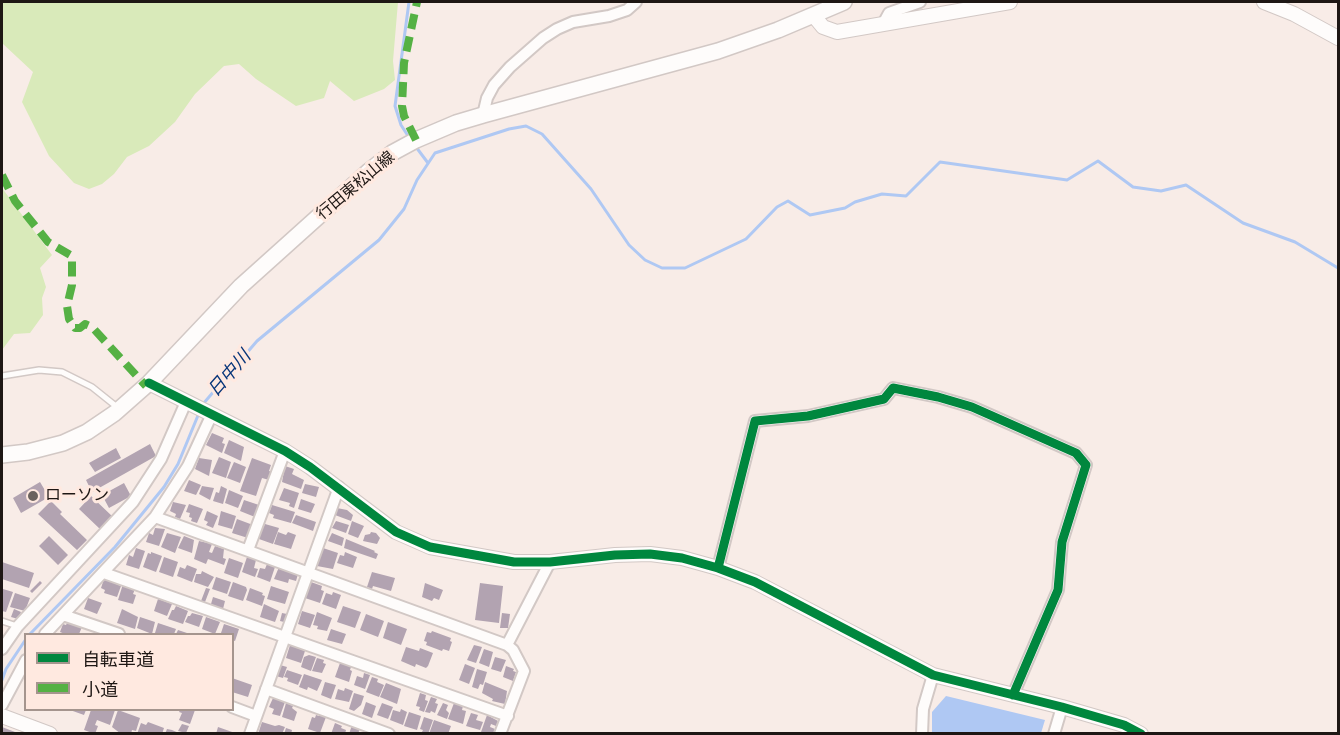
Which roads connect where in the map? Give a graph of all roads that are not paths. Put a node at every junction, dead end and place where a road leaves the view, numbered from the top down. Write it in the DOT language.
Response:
graph roads {
  1 [pos="636,2"];
  2 [pos="844,2"];
  3 [pos="920,2"];
  4 [pos="1010,2"];
  5 [pos="1264,2"];
  6 [pos="814,16"];
  7 [pos="883,24"];
  8 [pos="1338,38"];
  9 [pos="483,115"];
  10 [pos="2,376"];
  11 [pos="149,383"];
  12 [pos="186,402"];
  13 [pos="119,409"];
  14 [pos="212,414"];
  15 [pos="285,451"];
  16 [pos="2,455"];
  17 [pos="339,487"];
  18 [pos="154,518"];
  19 [pos="248,550"];
  20 [pos="550,562"];
  21 [pos="718,568"];
  22 [pos="104,573"];
  23 [pos="308,573"];
  24 [pos="63,615"];
  25 [pos="2,621"];
  26 [pos="18,626"];
  27 [pos="46,633"];
  28 [pos="116,633"];
  29 [pos="285,638"];
  30 [pos="507,645"];
  31 [pos="2,649"];
  32 [pos="24,664"];
  33 [pos="933,675"];
  34 [pos="266,689"];
  35 [pos="1013,695"];
  36 [pos="2,705"];
  37 [pos="1062,707"];
  38 [pos="234,708"];
  39 [pos="2,716"];
  40 [pos="256,716"];
  41 [pos="508,716"];
  42 [pos="50,734"];
  43 [pos="250,734"];
  44 [pos="389,734"];
  45 [pos="500,734"];
  46 [pos="922,734"];
  47 [pos="1054,734"];
  48 [pos="1141,734"];
  1 -- 9 [label="street"];
  2 -- 6 [label="main road, 行田東松山線"];
  3 -- 7 [label="street"];
  4 -- 7 [label="street"];
  5 -- 8 [label="street"];
  6 -- 7 [label="street"];
  6 -- 9 [label="main road, 行田東松山線"];
  9 -- 11 [label="main road, 行田東松山線"];
  10 -- 13 [label="lane"];
  11 -- 12 [label="street"];
  11 -- 13 [label="main road, 行田東松山線"];
  12 -- 14 [label="street"];
  12 -- 26 [label="street"];
  13 -- 16 [label="main road, 行田東松山線"];
  14 -- 15 [label="street"];
  14 -- 18 [label="street"];
  15 -- 17 [label="street"];
  15 -- 19 [label="street"];
  17 -- 20 [label="street"];
  17 -- 23 [label="street"];
  18 -- 19 [label="street"];
  18 -- 22 [label="street"];
  19 -- 23 [label="street"];
  20 -- 21 [label="street"];
  20 -- 30 [label="street"];
  21 -- 33 [label="street"];
  21 -- 35 [label="street"];
  22 -- 24 [label="street"];
  22 -- 29 [label="street"];
  23 -- 29 [label="street"];
  23 -- 30 [label="street"];
  24 -- 27 [label="street"];
  24 -- 28 [label="street"];
  25 -- 26 [label="lane"];
  26 -- 31 [label="street"];
  29 -- 34 [label="street"];
  29 -- 41 [label="street"];
  30 -- 41 [label="street"];
  32 -- 36 [label="street"];
  33 -- 35 [label="street"];
  33 -- 46 [label="street"];
  34 -- 40 [label="street"];
  34 -- 44 [label="street"];
  35 -- 37 [label="street"];
  37 -- 47 [label="street"];
  37 -- 48 [label="street"];
  38 -- 40 [label="street"];
  39 -- 42 [label="street"];
  40 -- 43 [label="street"];
  41 -- 45 [label="street"];
}
